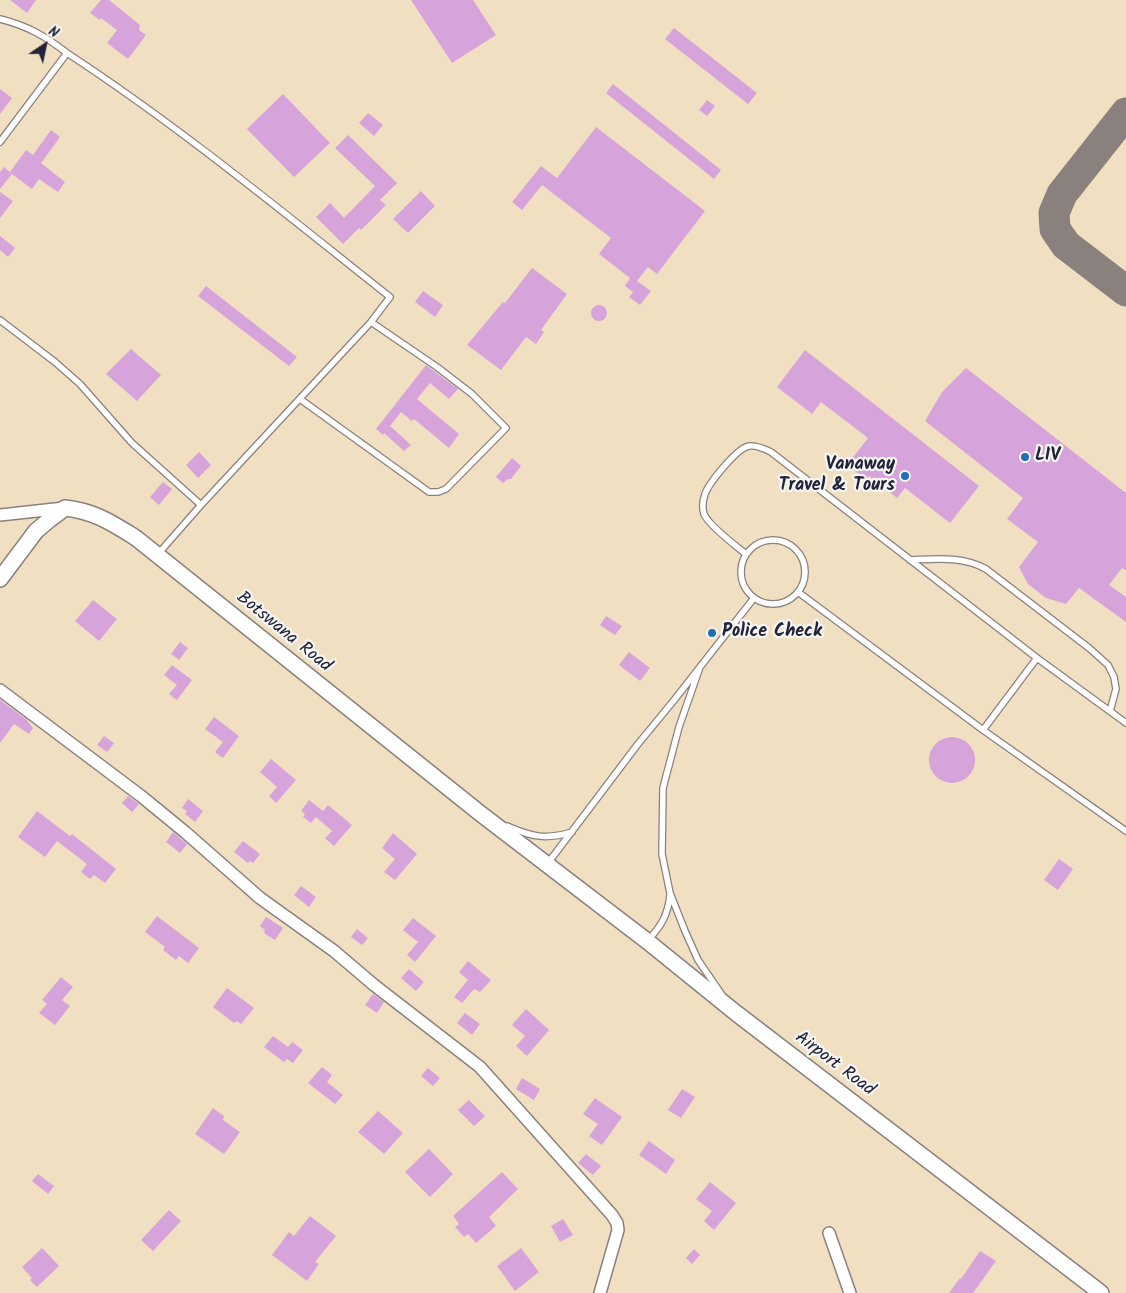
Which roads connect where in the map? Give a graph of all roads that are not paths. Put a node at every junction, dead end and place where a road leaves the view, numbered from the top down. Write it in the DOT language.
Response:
graph roads {
  1 [pos="0,19"];
  2 [pos="68,53"];
  3 [pos="0,142"];
  4 [pos="0,320"];
  5 [pos="371,322"];
  6 [pos="300,399"];
  7 [pos="201,505"];
  8 [pos="66,508"];
  9 [pos="0,515"];
  10 [pos="746,554"];
  11 [pos="157,556"];
  12 [pos="910,560"];
  13 [pos="0,579"];
  14 [pos="798,592"];
  15 [pos="754,598"];
  16 [pos="1037,658"];
  17 [pos="700,667"];
  18 [pos="0,690"];
  19 [pos="1110,711"];
  20 [pos="1126,723"];
  21 [pos="983,730"];
  22 [pos="481,814"];
  23 [pos="1126,831"];
  24 [pos="572,832"];
  25 [pos="546,865"];
  26 [pos="670,893"];
  27 [pos="646,942"];
  28 [pos="736,1013"];
  29 [pos="829,1233"];
  30 [pos="600,1293"];
  31 [pos="850,1293"];
  32 [pos="1100,1293"];
  1 -- 2 [label="lane"];
  2 -- 3 [label="lane"];
  2 -- 5 [label="lane"];
  4 -- 7 [label="lane"];
  5 -- 6 [label="lane"];
  5 -- 6 [label="lane"];
  6 -- 7 [label="lane"];
  7 -- 11 [label="lane"];
  8 -- 9 [label="street"];
  8 -- 11 [label="street, Botswana Road"];
  8 -- 13 [label="street"];
  10 -- 12 [label="lane"];
  10 -- 14 [label="lane"];
  10 -- 15 [label="lane"];
  11 -- 22 [label="street, Botswana Road"];
  12 -- 16 [label="lane"];
  12 -- 19 [label="lane"];
  14 -- 15 [label="lane"];
  14 -- 21 [label="lane"];
  15 -- 17 [label="lane"];
  16 -- 19 [label="lane"];
  16 -- 21 [label="lane"];
  17 -- 24 [label="lane"];
  17 -- 26 [label="lane"];
  18 -- 30 [label="street"];
  19 -- 20 [label="lane"];
  21 -- 23 [label="lane"];
  22 -- 24 [label="lane"];
  22 -- 25 [label="street, Botswana Road"];
  24 -- 25 [label="lane"];
  25 -- 27 [label="street, Airport Road"];
  26 -- 27 [label="lane"];
  26 -- 28 [label="lane"];
  27 -- 28 [label="street, Airport Road"];
  28 -- 32 [label="street, Airport Road"];
  29 -- 31 [label="street"];
}
